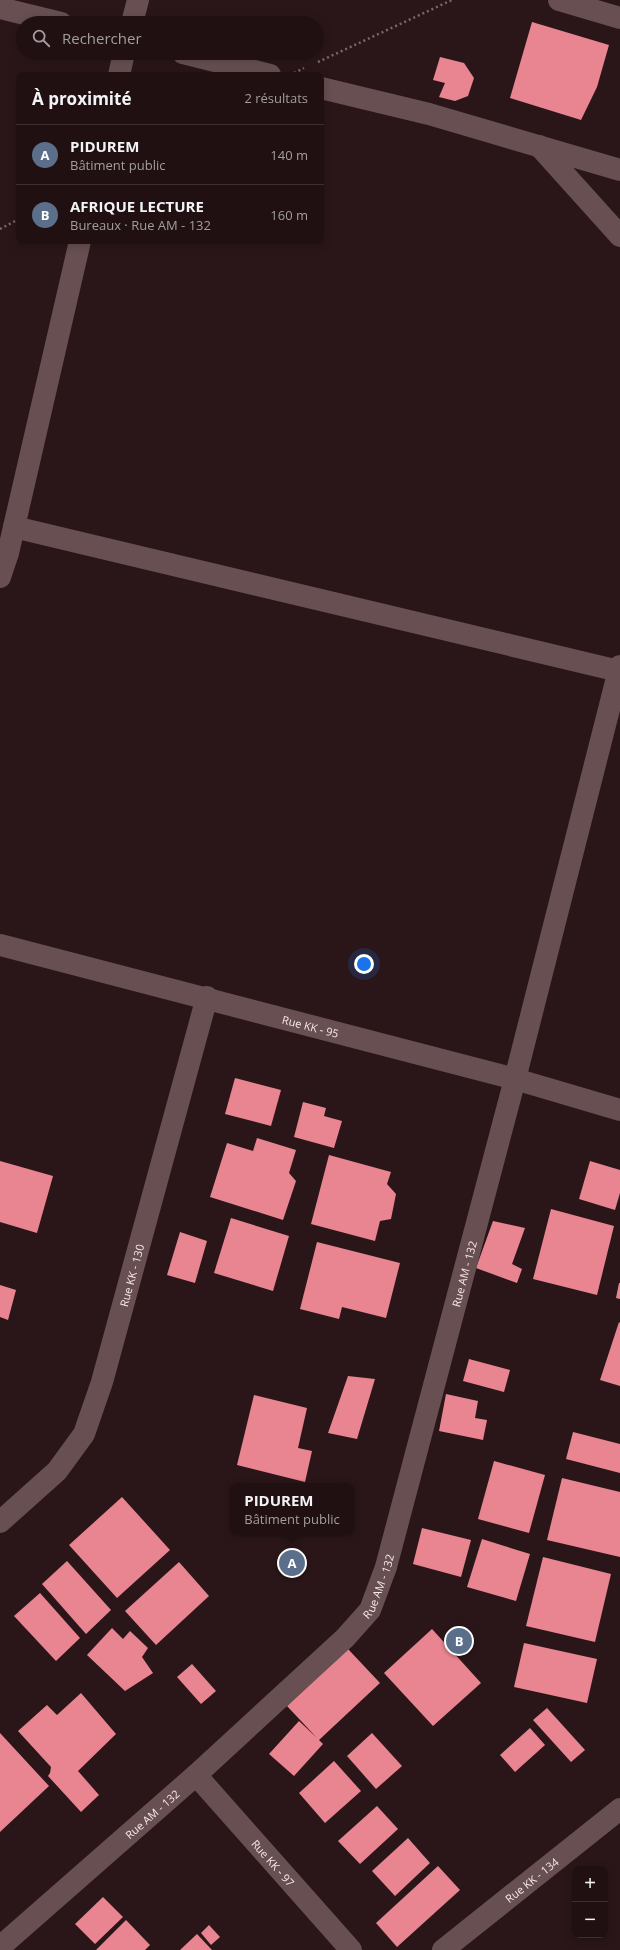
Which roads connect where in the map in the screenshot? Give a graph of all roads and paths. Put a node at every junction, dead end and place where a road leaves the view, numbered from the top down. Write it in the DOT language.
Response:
graph roads {
  1 [pos="138,0"];
  2 [pos="452,0"];
  3 [pos="559,0"];
  4 [pos="0,8"];
  5 [pos="33,16"];
  6 [pos="134,16"];
  7 [pos="620,18"];
  8 [pos="324,59"];
  9 [pos="122,60"];
  10 [pos="211,60"];
  11 [pos="321,60"];
  12 [pos="317,62"];
  13 [pos="310,65"];
  14 [pos="120,72"];
  15 [pos="258,72"];
  16 [pos="295,72"];
  17 [pos="324,89"];
  18 [pos="539,146"];
  19 [pos="620,170"];
  20 [pos="16,221"];
  21 [pos="0,229"];
  22 [pos="620,236"];
  23 [pos="79,244"];
  24 [pos="14,527"];
  25 [pos="0,578"];
  26 [pos="619,669"];
  27 [pos="615,709"];
  28 [pos="0,945"];
  29 [pos="207,997"];
  30 [pos="515,1079"];
  31 [pos="620,1110"];
  32 [pos="0,1522"];
  33 [pos="196,1775"];
  34 [pos="620,1810"];
  35 [pos="0,1947"];
  36 [pos="352,1950"];
  37 [pos="442,1950"];
  1 -- 6 [label="street"];
  2 -- 8 [label="path"];
  3 -- 7 [label="street"];
  4 -- 5 [label="street"];
  9 -- 14 [label="street"];
  10 -- 15 [label="street"];
  11 -- 12 [label="path"];
  13 -- 16 [label="path"];
  17 -- 18 [label="street"];
  18 -- 19 [label="street"];
  18 -- 22 [label="street"];
  20 -- 21 [label="path"];
  23 -- 24 [label="street"];
  24 -- 25 [label="street"];
  24 -- 26 [label="street"];
  26 -- 27 [label="street, Rue AM - 132"];
  27 -- 30 [label="street, Rue AM - 132"];
  28 -- 29 [label="street, Rue KK - 95"];
  29 -- 30 [label="street, Rue KK - 95"];
  29 -- 32 [label="street, Rue KK - 130"];
  30 -- 31 [label="street, Rue KK - 95"];
  30 -- 33 [label="street, Rue AM - 132"];
  33 -- 35 [label="street, Rue AM - 132"];
  33 -- 36 [label="street, Rue KK - 97"];
  34 -- 37 [label="street, Rue KK - 134"];
}
